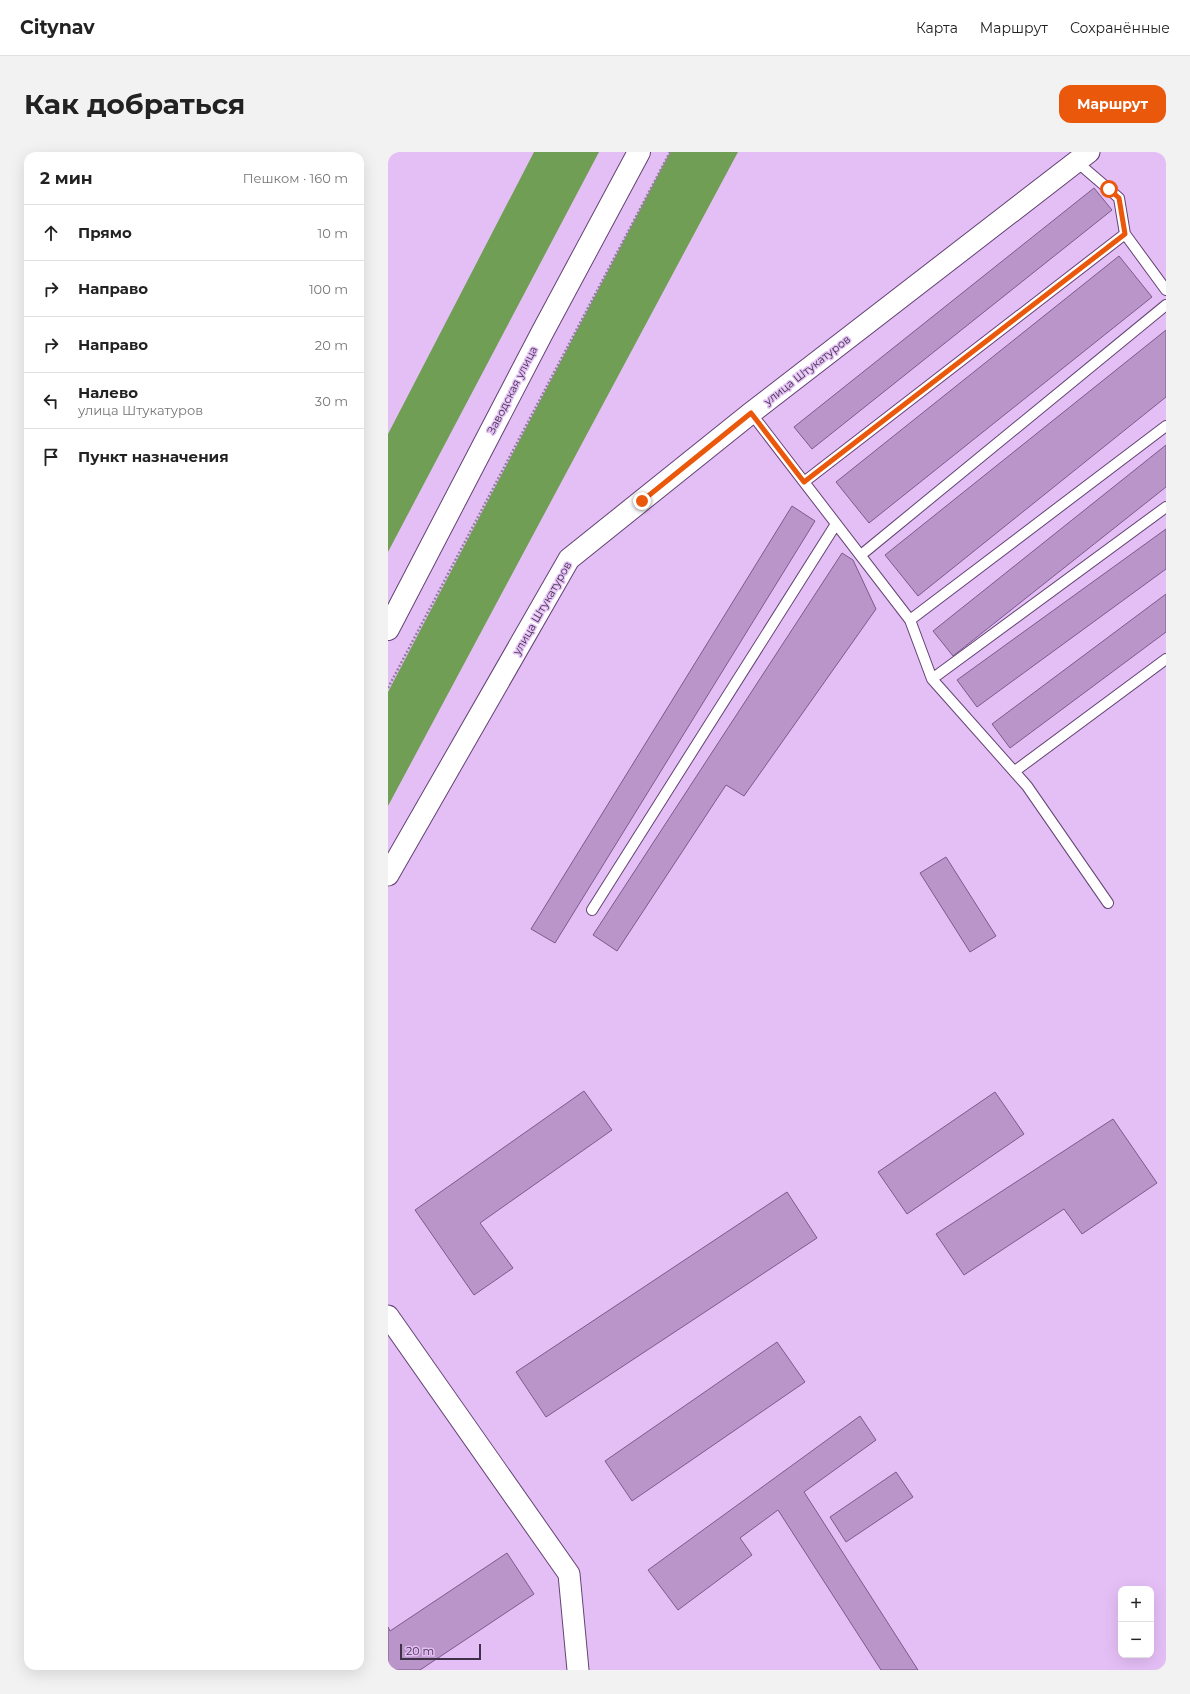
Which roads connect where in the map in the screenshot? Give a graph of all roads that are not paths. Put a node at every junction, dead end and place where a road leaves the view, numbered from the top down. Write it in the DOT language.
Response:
graph roads {
  1 [pos="639,152"];
  2 [pos="1083,157"];
  3 [pos="1125,234"];
  4 [pos="1166,290"];
  5 [pos="1166,305"];
  6 [pos="751,413"];
  7 [pos="1166,426"];
  8 [pos="804,482"];
  9 [pos="1166,507"];
  10 [pos="836,524"];
  11 [pos="861,555"];
  12 [pos="910,620"];
  13 [pos="388,629"];
  14 [pos="1166,659"];
  15 [pos="932,679"];
  16 [pos="1015,772"];
  17 [pos="388,876"];
  18 [pos="1108,903"];
  19 [pos="592,910"];
  20 [pos="388,1316"];
  21 [pos="578,1670"];
  1 -- 13 [label="street, Заводская улица"];
  2 -- 3 [label="lane"];
  2 -- 6 [label="street, улица Штукатуров"];
  3 -- 4 [label="lane"];
  3 -- 8 [label="lane"];
  5 -- 11 [label="lane"];
  6 -- 8 [label="lane"];
  6 -- 17 [label="street, улица Штукатуров"];
  7 -- 12 [label="lane"];
  8 -- 10 [label="lane"];
  9 -- 15 [label="lane"];
  10 -- 11 [label="lane"];
  10 -- 19 [label="lane"];
  11 -- 12 [label="lane"];
  12 -- 15 [label="lane"];
  14 -- 16 [label="lane"];
  15 -- 16 [label="lane"];
  16 -- 18 [label="lane"];
  20 -- 21 [label="street"];
}
